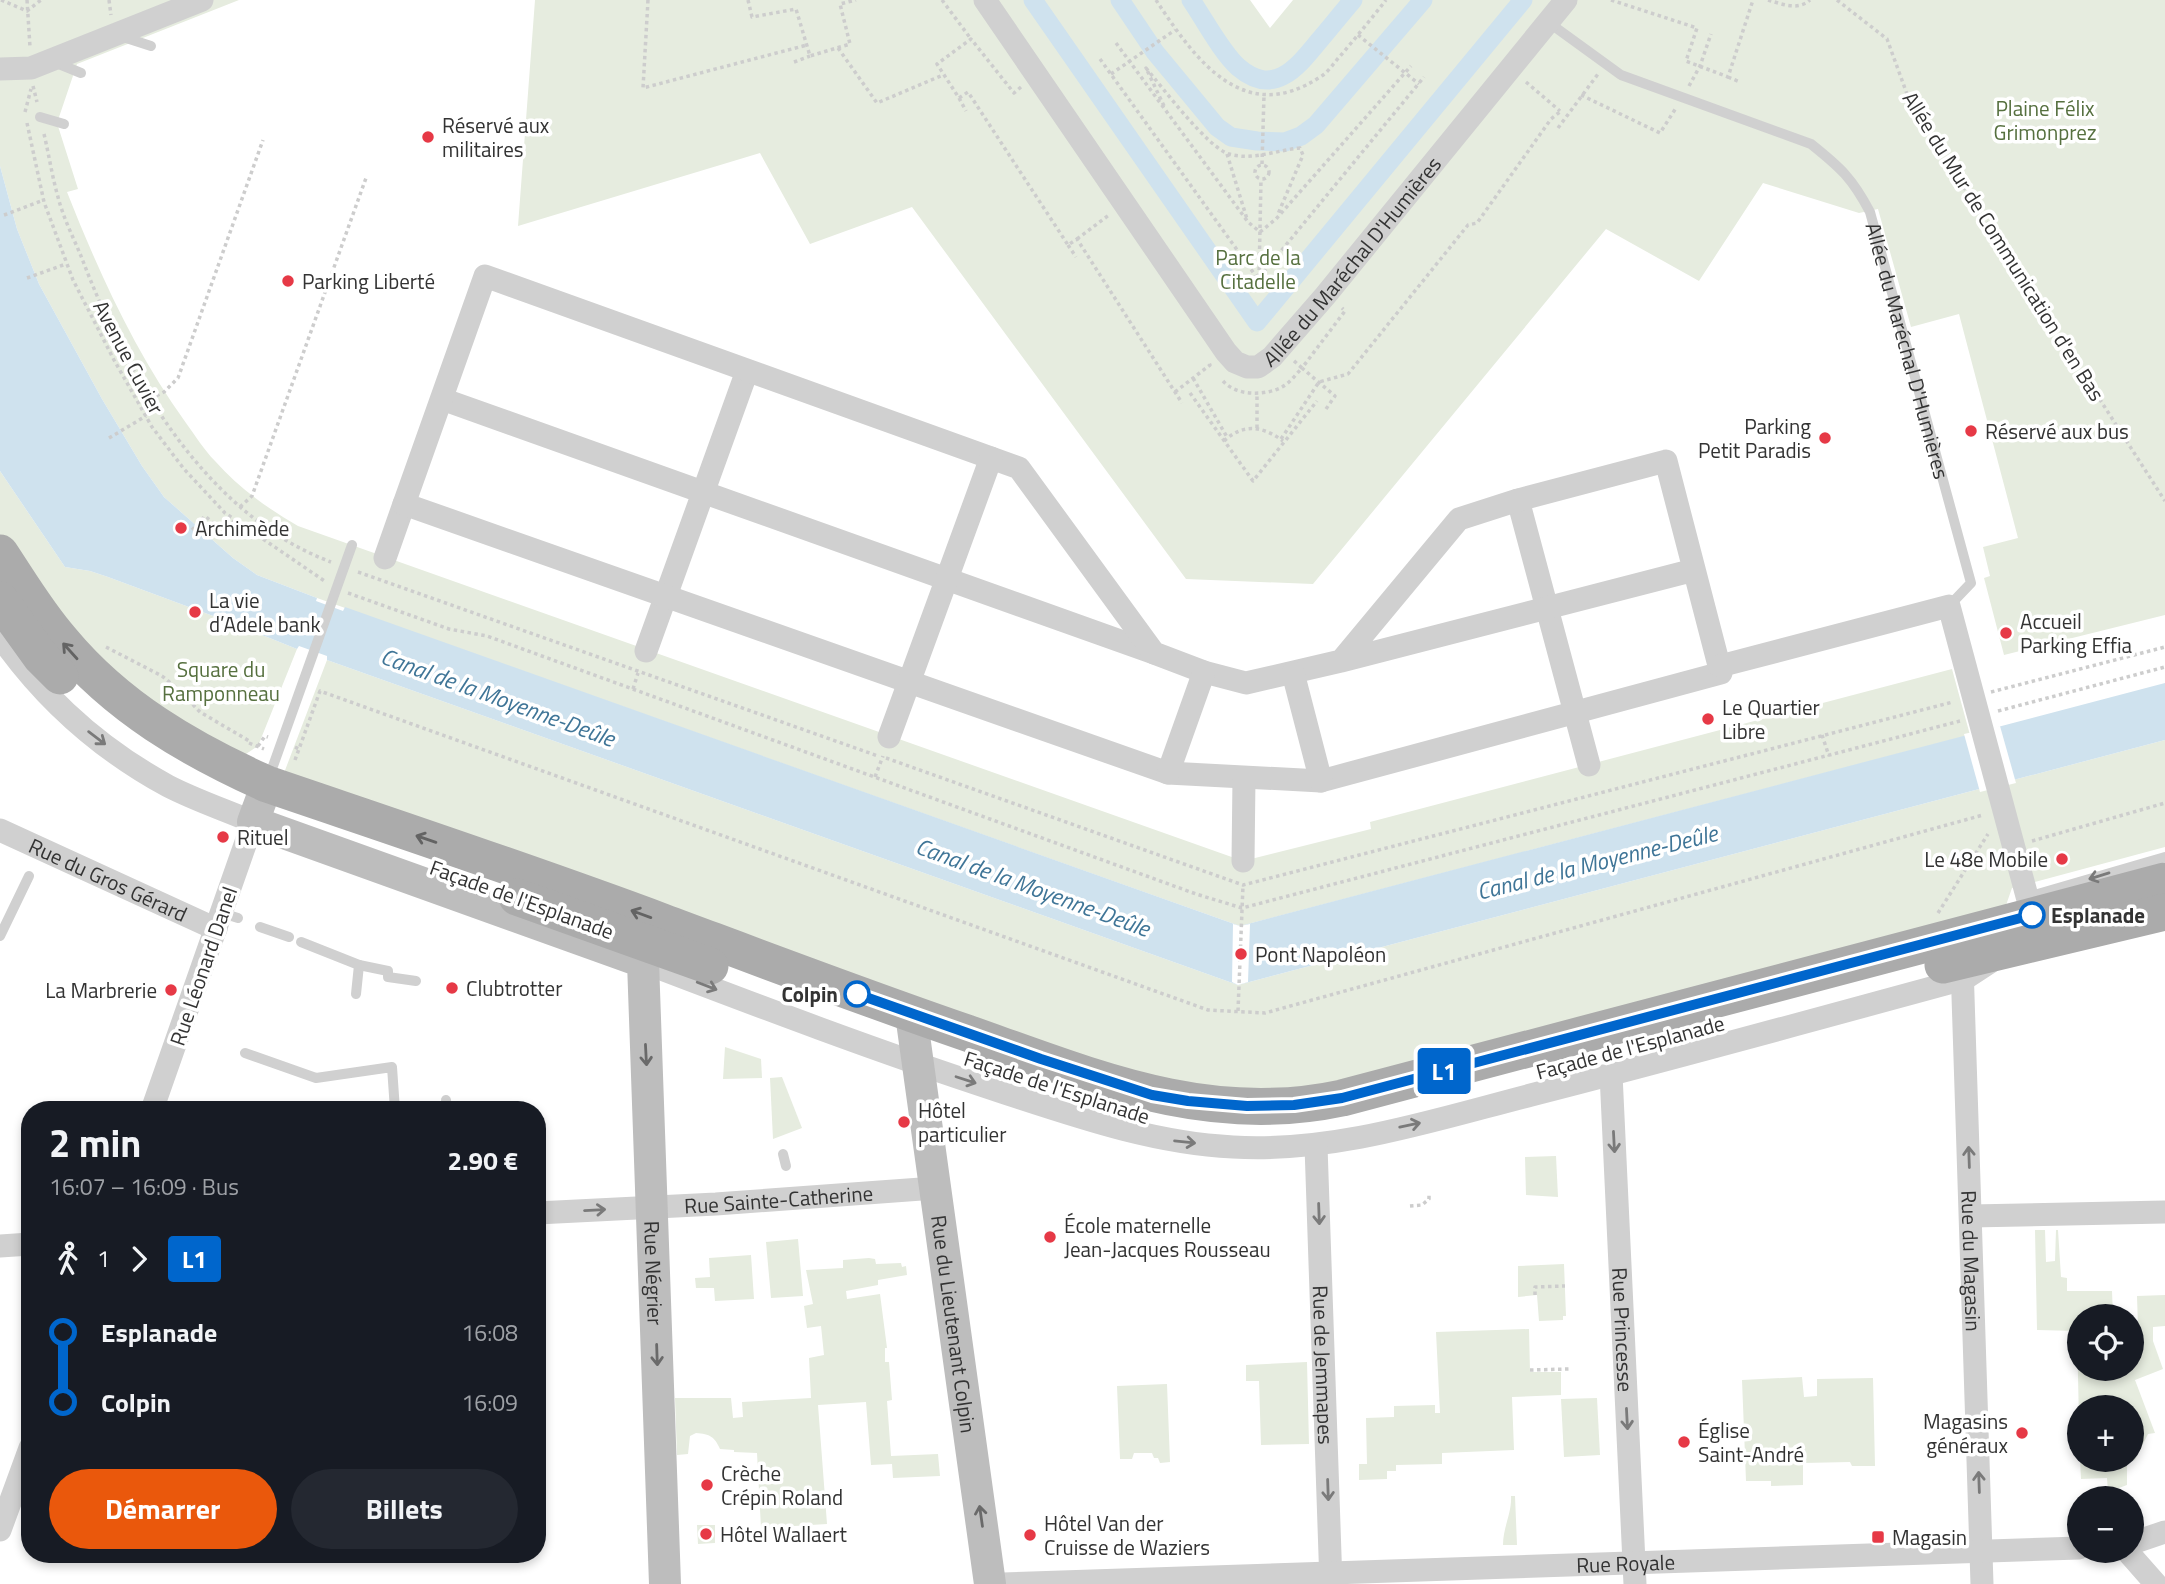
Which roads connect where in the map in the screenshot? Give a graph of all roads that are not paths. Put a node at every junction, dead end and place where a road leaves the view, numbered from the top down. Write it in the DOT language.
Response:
graph roads {
  1 [pos="202,0"];
  2 [pos="985,0"];
  3 [pos="1566,0"];
  4 [pos="1548,23"];
  5 [pos="114,34"];
  6 [pos="151,46"];
  7 [pos="1,69"];
  8 [pos="38,71"];
  9 [pos="81,73"];
  10 [pos="40,117"];
  11 [pos="64,124"];
  12 [pos="747,371"];
  13 [pos="442,399"];
  14 [pos="990,458"];
  15 [pos="703,493"];
  16 [pos="1518,500"];
  17 [pos="404,504"];
  18 [pos="352,545"];
  19 [pos="0,554"];
  20 [pos="386,558"];
  21 [pos="1694,570"];
  22 [pos="947,580"];
  23 [pos="665,597"];
  24 [pos="0,600"];
  25 [pos="1949,606"];
  26 [pos="1546,608"];
  27 [pos="0,636"];
  28 [pos="646,651"];
  29 [pos="1154,653"];
  30 [pos="1341,660"];
  31 [pos="1720,666"];
  32 [pos="1204,672"];
  33 [pos="1293,673"];
  34 [pos="909,683"];
  35 [pos="1574,713"];
  36 [pos="889,737"];
  37 [pos="1589,765"];
  38 [pos="1168,773"];
  39 [pos="1244,778"];
  40 [pos="1321,781"];
  41 [pos="264,791"];
  42 [pos="0,830"];
  43 [pos="2165,857"];
  44 [pos="1243,862"];
  45 [pos="29,876"];
  46 [pos="2165,881"];
  47 [pos="2165,912"];
  48 [pos="225,920"];
  49 [pos="260,926"];
  50 [pos="2027,926"];
  51 [pos="0,936"];
  52 [pos="289,937"];
  53 [pos="301,942"];
  54 [pos="1953,950"];
  55 [pos="643,962"];
  56 [pos="359,965"];
  57 [pos="416,981"];
  58 [pos="356,994"];
  59 [pos="914,1039"];
  60 [pos="245,1053"];
  61 [pos="1611,1074"];
  62 [pos="155,1101"];
  63 [pos="394,1101"];
  64 [pos="1316,1146"];
  65 [pos="783,1154"];
  66 [pos="786,1166"];
  67 [pos="935,1188"];
  68 [pos="653,1207"];
  69 [pos="2165,1212"];
  70 [pos="546,1213"];
  71 [pos="1971,1216"];
  72 [pos="21,1245"];
  73 [pos="0,1246"];
  74 [pos="21,1473"];
  75 [pos="0,1530"];
  76 [pos="2165,1532"];
  77 [pos="2144,1539"];
  78 [pos="2067,1548"];
  79 [pos="1981,1550"];
  80 [pos="2137,1563"];
  81 [pos="1635,1574"];
  82 [pos="1331,1578"];
  83 [pos="665,1584"];
  84 [pos="989,1584"];
  85 [pos="1003,1584"];
  86 [pos="1982,1584"];
  87 [pos="2156,1584"];
  1 -- 5 [label="street"];
  2 -- 4 [label="street, Allée du Maréchal D'Humières"];
  3 -- 4 [label="street, Allée du Maréchal D'Humières"];
  4 -- 25 [label="lane, Allée du Maréchal D'Humières"];
  5 -- 6 [label="lane"];
  5 -- 8 [label="street"];
  7 -- 8 [label="street"];
  8 -- 9 [label="lane"];
  10 -- 11 [label="lane"];
  12 -- 13 [label="street"];
  12 -- 14 [label="street"];
  12 -- 15 [label="street"];
  13 -- 15 [label="street"];
  13 -- 17 [label="street"];
  14 -- 22 [label="street"];
  14 -- 29 [label="street"];
  15 -- 22 [label="street"];
  15 -- 23 [label="street"];
  16 -- 21 [label="street"];
  16 -- 26 [label="street"];
  16 -- 30 [label="street"];
  17 -- 20 [label="street"];
  17 -- 23 [label="street"];
  18 -- 41 [label="lane"];
  41 -- 19 [label="main road, one-way"];
  21 -- 26 [label="street"];
  21 -- 31 [label="street"];
  22 -- 29 [label="street"];
  22 -- 34 [label="street"];
  23 -- 28 [label="street"];
  23 -- 34 [label="street"];
  24 -- 41 [label="main road"];
  25 -- 31 [label="street"];
  25 -- 50 [label="street"];
  26 -- 30 [label="street"];
  26 -- 35 [label="street"];
  27 -- 41 [label="street, one-way"];
  29 -- 32 [label="street"];
  30 -- 33 [label="street"];
  31 -- 35 [label="street"];
  32 -- 33 [label="street"];
  32 -- 38 [label="street"];
  33 -- 40 [label="street"];
  34 -- 36 [label="street"];
  34 -- 38 [label="street"];
  35 -- 37 [label="street"];
  35 -- 40 [label="street"];
  38 -- 39 [label="street"];
  39 -- 40 [label="street"];
  39 -- 44 [label="street"];
  41 -- 48 [label="street, Rue Léonard Danel"];
  41 -- 55 [label="street, Façade de l'Esplanade"];
  41 -- 59 [label="main road, Façade de l'Esplanade"];
  42 -- 48 [label="street, Rue du Gros Gérard"];
  43 -- 50 [label="lane, Façade de l'Esplanade, one-way"];
  45 -- 51 [label="lane"];
  46 -- 50 [label="main road, Façade de l'Esplanade"];
  47 -- 50 [label="main road, Façade de l'Esplanade"];
  48 -- 62 [label="street, Rue Léonard Danel"];
  49 -- 52 [label="lane"];
  50 -- 54 [label="main road, Façade de l'Esplanade"];
  53 -- 56 [label="lane"];
  54 -- 59 [label="main road, Façade de l'Esplanade"];
  54 -- 61 [label="street, Façade de l'Esplanade"];
  71 -- 54 [label="street, Rue du Magasin, one-way"];
  55 -- 59 [label="street, Façade de l'Esplanade, one-way"];
  55 -- 68 [label="street, Rue Négrier, one-way"];
  56 -- 57 [label="lane"];
  56 -- 58 [label="lane"];
  59 -- 64 [label="street, Façade de l'Esplanade, one-way"];
  59 -- 67 [label="street, Rue du Lieutenant Colpin"];
  60 -- 63 [label="lane"];
  64 -- 61 [label="street, Façade de l'Esplanade, one-way"];
  61 -- 81 [label="street, Rue Princesse, one-way"];
  64 -- 82 [label="street, Rue de Jemmapes, one-way"];
  65 -- 66 [label="lane"];
  67 -- 68 [label="street, Rue Sainte-Catherine"];
  84 -- 67 [label="street, Rue du Lieutenant Colpin, one-way"];
  70 -- 68 [label="street, Rue Sainte-Catherine, one-way"];
  68 -- 83 [label="street, Rue Négrier, one-way"];
  69 -- 71 [label="street"];
  79 -- 71 [label="street, Rue du Magasin, one-way"];
  72 -- 73 [label="street"];
  74 -- 75 [label="street"];
  76 -- 77 [label="street"];
  78 -- 79 [label="street, Rue Royale"];
  79 -- 81 [label="street, Rue Royale"];
  79 -- 86 [label="street, Rue du Magasin"];
  80 -- 87 [label="street"];
  81 -- 82 [label="street, Rue Royale"];
  82 -- 85 [label="street, Rue Royale"];
}
